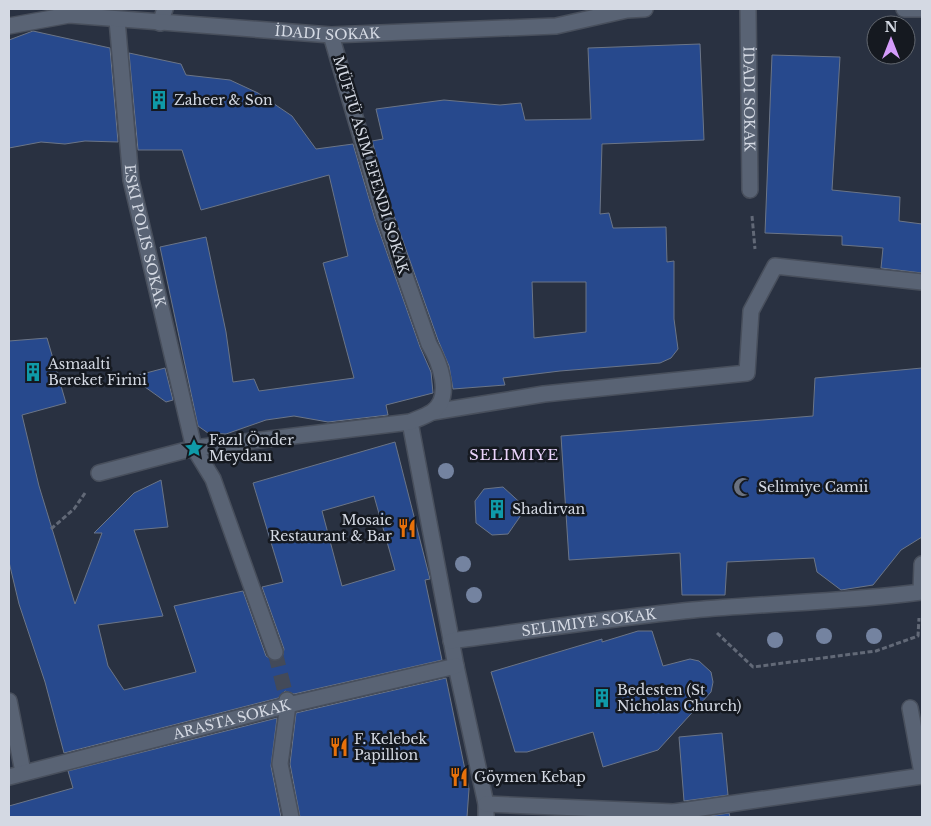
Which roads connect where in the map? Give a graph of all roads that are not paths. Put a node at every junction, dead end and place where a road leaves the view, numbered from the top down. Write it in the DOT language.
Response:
graph roads {
  1 [pos="627,9"];
  2 [pos="645,9"];
  3 [pos="748,9"];
  4 [pos="904,9"];
  5 [pos="922,9"];
  6 [pos="68,12"];
  7 [pos="162,16"];
  8 [pos="117,20"];
  9 [pos="9,26"];
  10 [pos="331,36"];
  11 [pos="750,190"];
  12 [pos="922,282"];
  13 [pos="433,412"];
  14 [pos="410,422"];
  15 [pos="194,448"];
  16 [pos="99,473"];
  17 [pos="922,564"];
  18 [pos="451,642"];
  19 [pos="274,652"];
  20 [pos="456,666"];
  21 [pos="9,702"];
  22 [pos="288,703"];
  23 [pos="910,708"];
  24 [pos="922,774"];
  25 [pos="16,775"];
  26 [pos="486,810"];
  27 [pos="675,814"];
  28 [pos="291,817"];
  1 -- 2 [label="street, İDADI SOKAK"];
  1 -- 10 [label="street, İDADI SOKAK"];
  3 -- 11 [label="street, İDADI SOKAK"];
  4 -- 5 [label="street"];
  6 -- 8 [label="street, İDADI SOKAK"];
  6 -- 9 [label="street, İDADI SOKAK"];
  7 -- 8 [label="street, İDADI SOKAK"];
  7 -- 10 [label="street, İDADI SOKAK"];
  8 -- 15 [label="street, ESKI POLIS SOKAK"];
  10 -- 13 [label="street"];
  12 -- 13 [label="street"];
  13 -- 14 [label="street"];
  14 -- 15 [label="street"];
  14 -- 18 [label="street"];
  15 -- 16 [label="street"];
  15 -- 19 [label="street, ESKI POLIS SOKAK"];
  17 -- 18 [label="street, SELIMIYE SOKAK"];
  18 -- 20 [label="street"];
  20 -- 22 [label="street, ARASTA SOKAK"];
  20 -- 26 [label="street"];
  21 -- 25 [label="street"];
  22 -- 25 [label="street, ARASTA SOKAK"];
  22 -- 28 [label="street"];
  23 -- 24 [label="street"];
  24 -- 27 [label="street"];
  26 -- 27 [label="street"];
}
